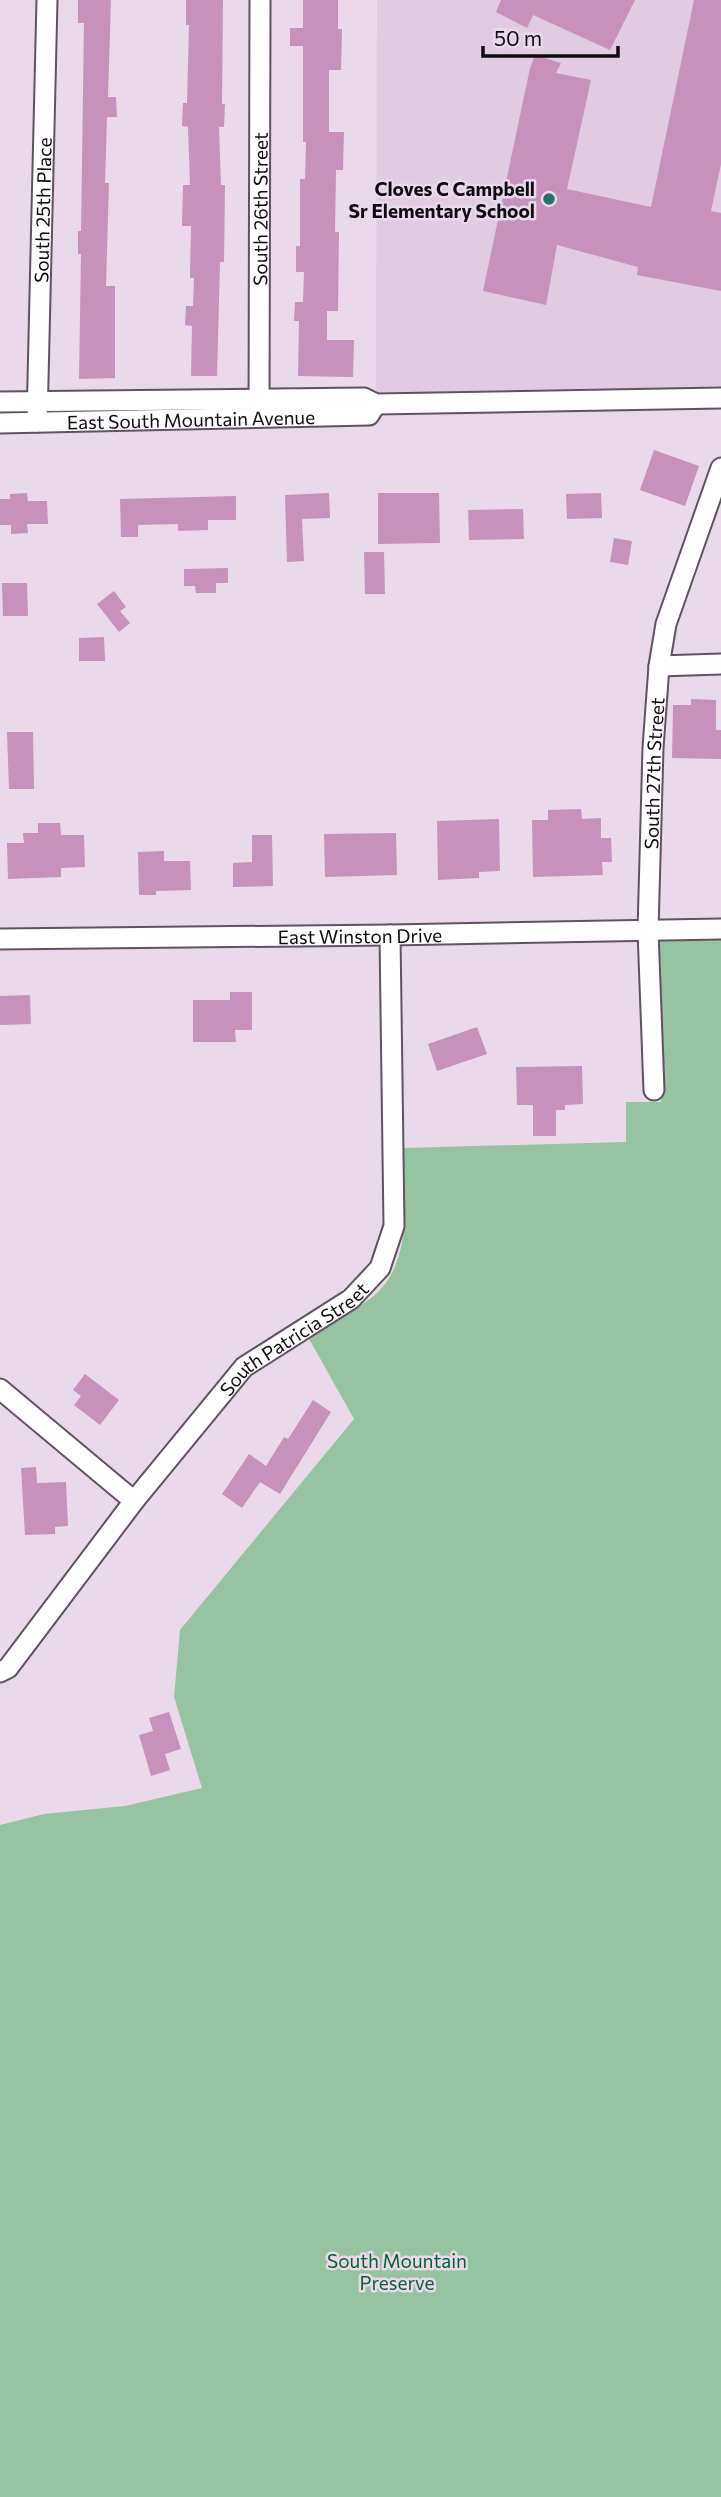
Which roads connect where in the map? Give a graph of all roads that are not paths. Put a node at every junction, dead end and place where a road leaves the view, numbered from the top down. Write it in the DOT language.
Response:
graph roads {
  1 [pos="47,0"];
  2 [pos="260,0"];
  3 [pos="721,398"];
  4 [pos="38,401"];
  5 [pos="0,402"];
  6 [pos="259,407"];
  7 [pos="37,422"];
  8 [pos="0,423"];
  9 [pos="721,468"];
  10 [pos="721,664"];
  11 [pos="659,666"];
  12 [pos="721,929"];
  13 [pos="648,931"];
  14 [pos="390,935"];
  15 [pos="0,939"];
  16 [pos="654,1090"];
  17 [pos="0,1388"];
  18 [pos="134,1501"];
  19 [pos="0,1672"];
  1 -- 4 [label="street, South 25th Place"];
  2 -- 6 [label="street, South 26th Street"];
  3 -- 6 [label="street, East South Mountain Avenue"];
  4 -- 5 [label="street, East South Mountain Avenue"];
  4 -- 6 [label="street, East South Mountain Avenue"];
  4 -- 7 [label="street, South 25th Place"];
  6 -- 7 [label="street, East South Mountain Avenue"];
  7 -- 8 [label="street, East South Mountain Avenue"];
  9 -- 11 [label="street, South 27th Street"];
  10 -- 11 [label="street"];
  11 -- 13 [label="street, South 27th Street"];
  12 -- 13 [label="street, East Winston Drive"];
  13 -- 14 [label="street, East Winston Drive"];
  13 -- 16 [label="street, South 27th Street"];
  14 -- 15 [label="street, East Winston Drive"];
  14 -- 18 [label="street, South Patricia Street"];
  17 -- 18 [label="street"];
  18 -- 19 [label="street, South Patricia Street"];
}
